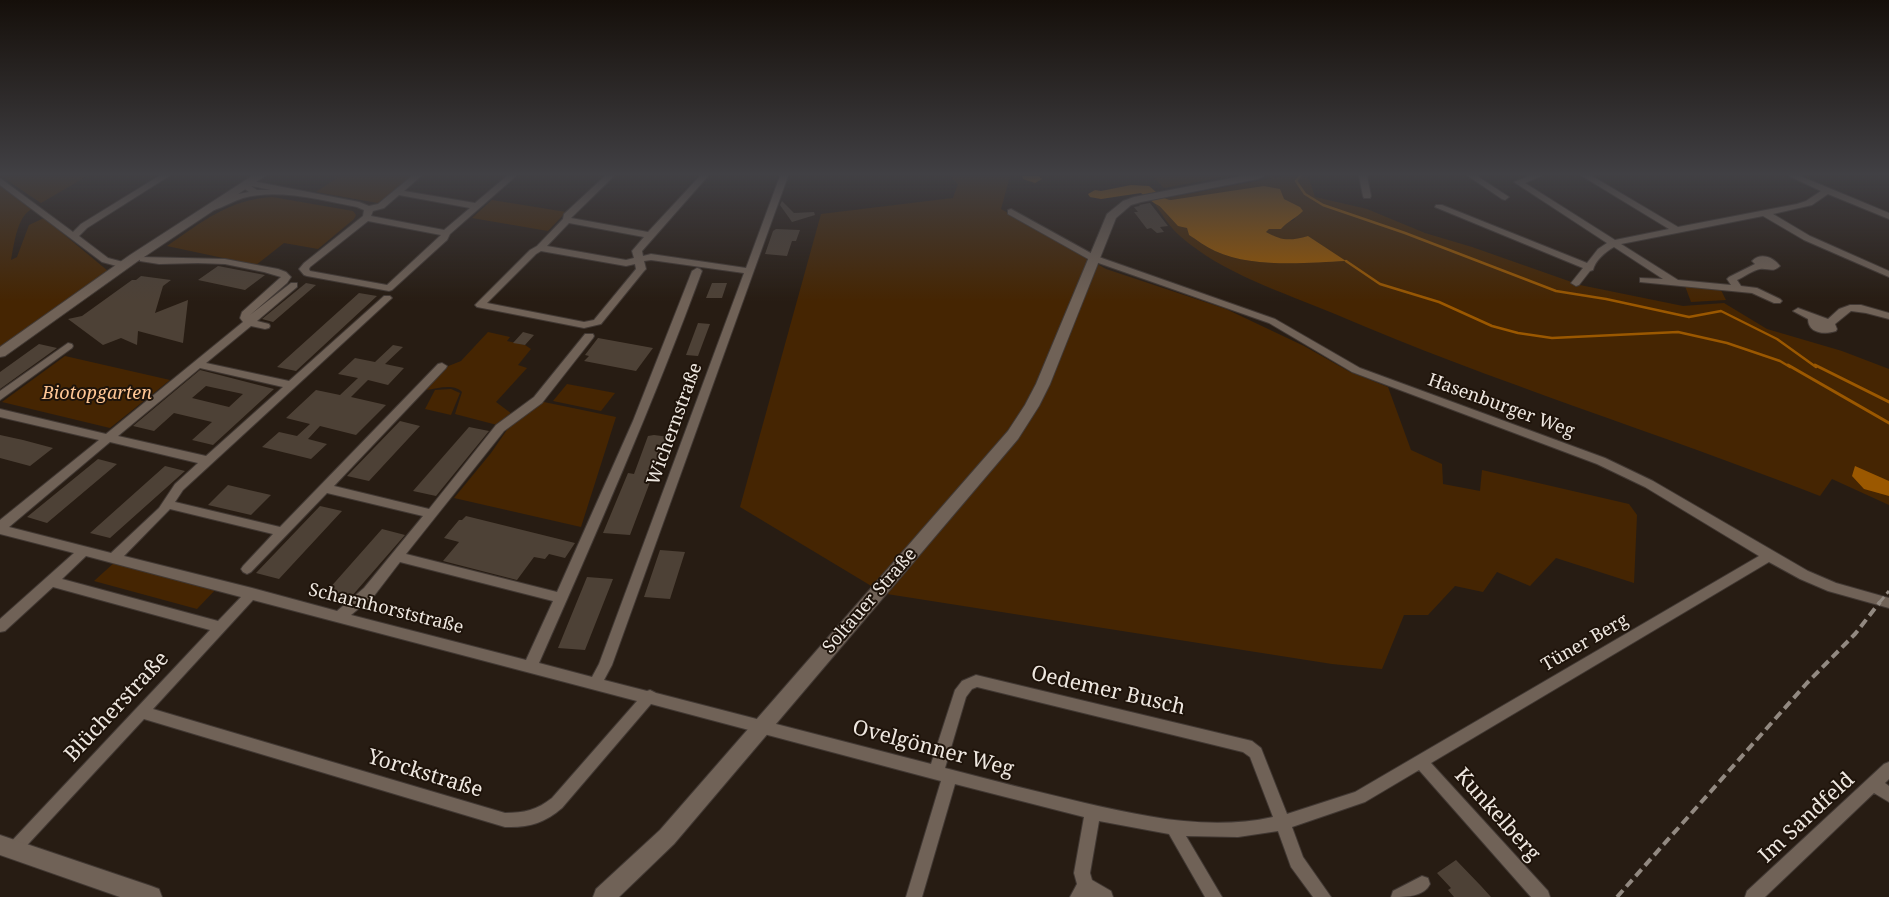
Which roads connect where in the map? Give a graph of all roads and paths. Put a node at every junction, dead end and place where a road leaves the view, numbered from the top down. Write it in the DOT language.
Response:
graph roads {
  1 [pos="50,218"];
  2 [pos="97,218"];
  3 [pos="194,218"];
  4 [pos="363,218"];
  5 [pos="384,218"];
  6 [pos="462,218"];
  7 [pos="666,218"];
  8 [pos="769,218"];
  9 [pos="1020,218"];
  10 [pos="1110,218"];
  11 [pos="1466,218"];
  12 [pos="1574,218"];
  13 [pos="1656,218"];
  14 [pos="1740,218"];
  15 [pos="1774,218"];
  16 [pos="567,220"];
  17 [pos="1676,230"];
  18 [pos="446,232"];
  19 [pos="651,235"];
  20 [pos="74,236"];
  21 [pos="1614,243"];
  22 [pos="540,248"];
  23 [pos="143,260"];
  24 [pos="639,260"];
  25 [pos="124,265"];
  26 [pos="1090,265"];
  27 [pos="1761,265"];
  28 [pos="1590,268"];
  29 [pos="304,269"];
  30 [pos="749,271"];
  31 [pos="697,272"];
  32 [pos="1889,274"];
  33 [pos="1643,280"];
  34 [pos="290,281"];
  35 [pos="1674,282"];
  36 [pos="1576,283"];
  37 [pos="1737,288"];
  38 [pos="387,298"];
  39 [pos="1777,301"];
  40 [pos="1798,311"];
  41 [pos="1889,316"];
  42 [pos="249,322"];
  43 [pos="265,326"];
  44 [pos="588,336"];
  45 [pos="68,346"];
  46 [pos="0,353"];
  47 [pos="197,364"];
  48 [pos="442,366"];
  49 [pos="292,385"];
  50 [pos="0,396"];
  51 [pos="0,413"];
  52 [pos="108,438"];
  53 [pos="208,460"];
  54 [pos="324,488"];
  55 [pos="167,504"];
  56 [pos="431,514"];
  57 [pos="0,528"];
  58 [pos="282,532"];
  59 [pos="85,550"];
  60 [pos="1769,556"];
  61 [pos="114,558"];
  62 [pos="398,558"];
  63 [pos="247,569"];
  64 [pos="51,581"];
  65 [pos="252,593"];
  66 [pos="562,598"];
  67 [pos="1889,603"];
  68 [pos="340,616"];
  69 [pos="0,627"];
  70 [pos="220,627"];
  71 [pos="531,665"];
  72 [pos="596,682"];
  73 [pos="650,696"];
  74 [pos="142,712"];
  75 [pos="762,726"];
  76 [pos="1420,761"];
  77 [pos="1889,769"];
  78 [pos="943,774"];
  79 [pos="1874,784"];
  80 [pos="1889,795"];
  81 [pos="1093,812"];
  82 [pos="1283,822"];
  83 [pos="1175,827"];
  84 [pos="7,848"];
  85 [pos="1422,884"];
  86 [pos="1081,891"];
  87 [pos="604,896"];
  88 [pos="151,897"];
  89 [pos="914,897"];
  90 [pos="1105,897"];
  91 [pos="1214,897"];
  92 [pos="1323,897"];
  93 [pos="1399,897"];
  94 [pos="1542,897"];
  95 [pos="1753,897"];
  1 -- 20 [label="street"];
  2 -- 20 [label="street"];
  3 -- 25 [label="street"];
  4 -- 29 [label="street"];
  5 -- 18 [label="street"];
  6 -- 18 [label="street"];
  7 -- 19 [label="street"];
  8 -- 30 [label="street, Wichernstraße"];
  9 -- 26 [label="street, Hasenburger Weg"];
  10 -- 26 [label="street, Soltauer Straße"];
  11 -- 28 [label="street"];
  12 -- 21 [label="street"];
  13 -- 17 [label="street"];
  14 -- 17 [label="street"];
  15 -- 32 [label="street"];
  16 -- 19 [label="street"];
  16 -- 22 [label="street"];
  17 -- 21 [label="street"];
  18 -- 29 [label="street"];
  19 -- 24 [label="street"];
  20 -- 25 [label="street"];
  21 -- 28 [label="street"];
  21 -- 35 [label="street"];
  22 -- 24 [label="street"];
  22 -- 24 [label="street"];
  23 -- 34 [label="street"];
  24 -- 30 [label="street"];
  25 -- 46 [label="street"];
  26 -- 60 [label="street, Hasenburger Weg"];
  26 -- 75 [label="street, Soltauer Straße"];
  27 -- 37 [label="street"];
  28 -- 36 [label="street"];
  29 -- 34 [label="street"];
  30 -- 72 [label="street, Wichernstraße"];
  31 -- 66 [label="street"];
  33 -- 35 [label="street"];
  34 -- 42 [label="street"];
  35 -- 37 [label="street"];
  37 -- 39 [label="street"];
  38 -- 49 [label="street"];
  40 -- 41 [label="street"];
  42 -- 43 [label="street"];
  42 -- 47 [label="street"];
  44 -- 56 [label="street"];
  45 -- 50 [label="street"];
  47 -- 49 [label="street"];
  47 -- 52 [label="street"];
  48 -- 54 [label="street"];
  49 -- 53 [label="street"];
  51 -- 52 [label="street"];
  52 -- 53 [label="street"];
  52 -- 57 [label="street"];
  53 -- 55 [label="street"];
  54 -- 56 [label="street"];
  54 -- 58 [label="street"];
  55 -- 58 [label="street"];
  55 -- 61 [label="street"];
  56 -- 62 [label="street"];
  57 -- 59 [label="street, Scharnhorststraße"];
  58 -- 63 [label="street"];
  59 -- 61 [label="street, Scharnhorststraße"];
  59 -- 64 [label="street"];
  60 -- 67 [label="street, Hasenburger Weg"];
  60 -- 76 [label="street, Tüner Berg"];
  61 -- 65 [label="street, Scharnhorststraße"];
  62 -- 66 [label="street"];
  62 -- 68 [label="street"];
  64 -- 69 [label="street"];
  64 -- 70 [label="street"];
  65 -- 68 [label="street, Scharnhorststraße"];
  65 -- 70 [label="street, Blücherstraße"];
  66 -- 71 [label="street"];
  68 -- 71 [label="street, Scharnhorststraße"];
  70 -- 74 [label="street, Blücherstraße"];
  71 -- 72 [label="street, Scharnhorststraße"];
  72 -- 73 [label="street, Scharnhorststraße"];
  73 -- 74 [label="street, Yorckstraße"];
  73 -- 75 [label="street, Scharnhorststraße"];
  74 -- 84 [label="street, Blücherstraße"];
  75 -- 78 [label="street, Ovelgönner Weg"];
  75 -- 87 [label="street, Soltauer Straße"];
  76 -- 82 [label="street, Ovelgönner Weg"];
  76 -- 94 [label="street, Kunkelberg"];
  77 -- 79 [label="street, Im Sandfeld"];
  78 -- 81 [label="street, Ovelgönner Weg"];
  78 -- 82 [label="street, Oedemer Busch"];
  78 -- 89 [label="street"];
  79 -- 80 [label="street"];
  79 -- 95 [label="street, Im Sandfeld"];
  81 -- 83 [label="street, Ovelgönner Weg"];
  81 -- 86 [label="street"];
  82 -- 83 [label="street, Ovelgönner Weg"];
  82 -- 92 [label="street"];
  83 -- 91 [label="street"];
  84 -- 88 [label="street"];
  85 -- 93 [label="street"];
  86 -- 90 [label="street"];
}
